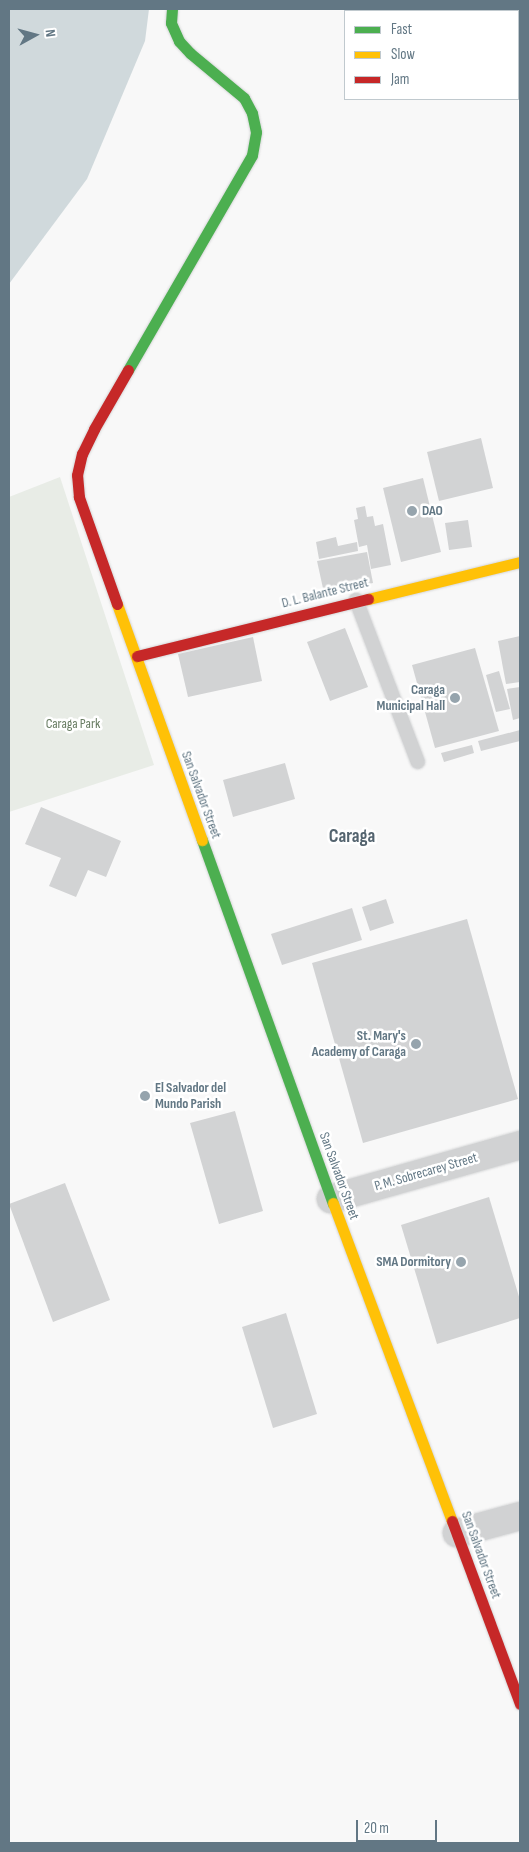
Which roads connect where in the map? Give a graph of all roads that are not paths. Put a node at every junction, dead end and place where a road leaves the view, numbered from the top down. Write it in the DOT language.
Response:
graph roads {
  1 [pos="172,9"];
  2 [pos="520,562"];
  3 [pos="356,600"];
  4 [pos="137,656"];
  5 [pos="418,762"];
  6 [pos="520,1145"];
  7 [pos="331,1199"];
  8 [pos="520,1516"];
  9 [pos="457,1533"];
  10 [pos="520,1704"];
  1 -- 4 [label="street, San Salvador Street"];
  2 -- 3 [label="street, D. L. Balante Street"];
  3 -- 4 [label="street, D. L. Balante Street"];
  3 -- 5 [label="lane"];
  4 -- 7 [label="street, San Salvador Street"];
  6 -- 7 [label="street, P. M. Sobrecarey Street"];
  7 -- 9 [label="street, San Salvador Street"];
  8 -- 9 [label="street"];
  9 -- 10 [label="street, San Salvador Street"];
}
